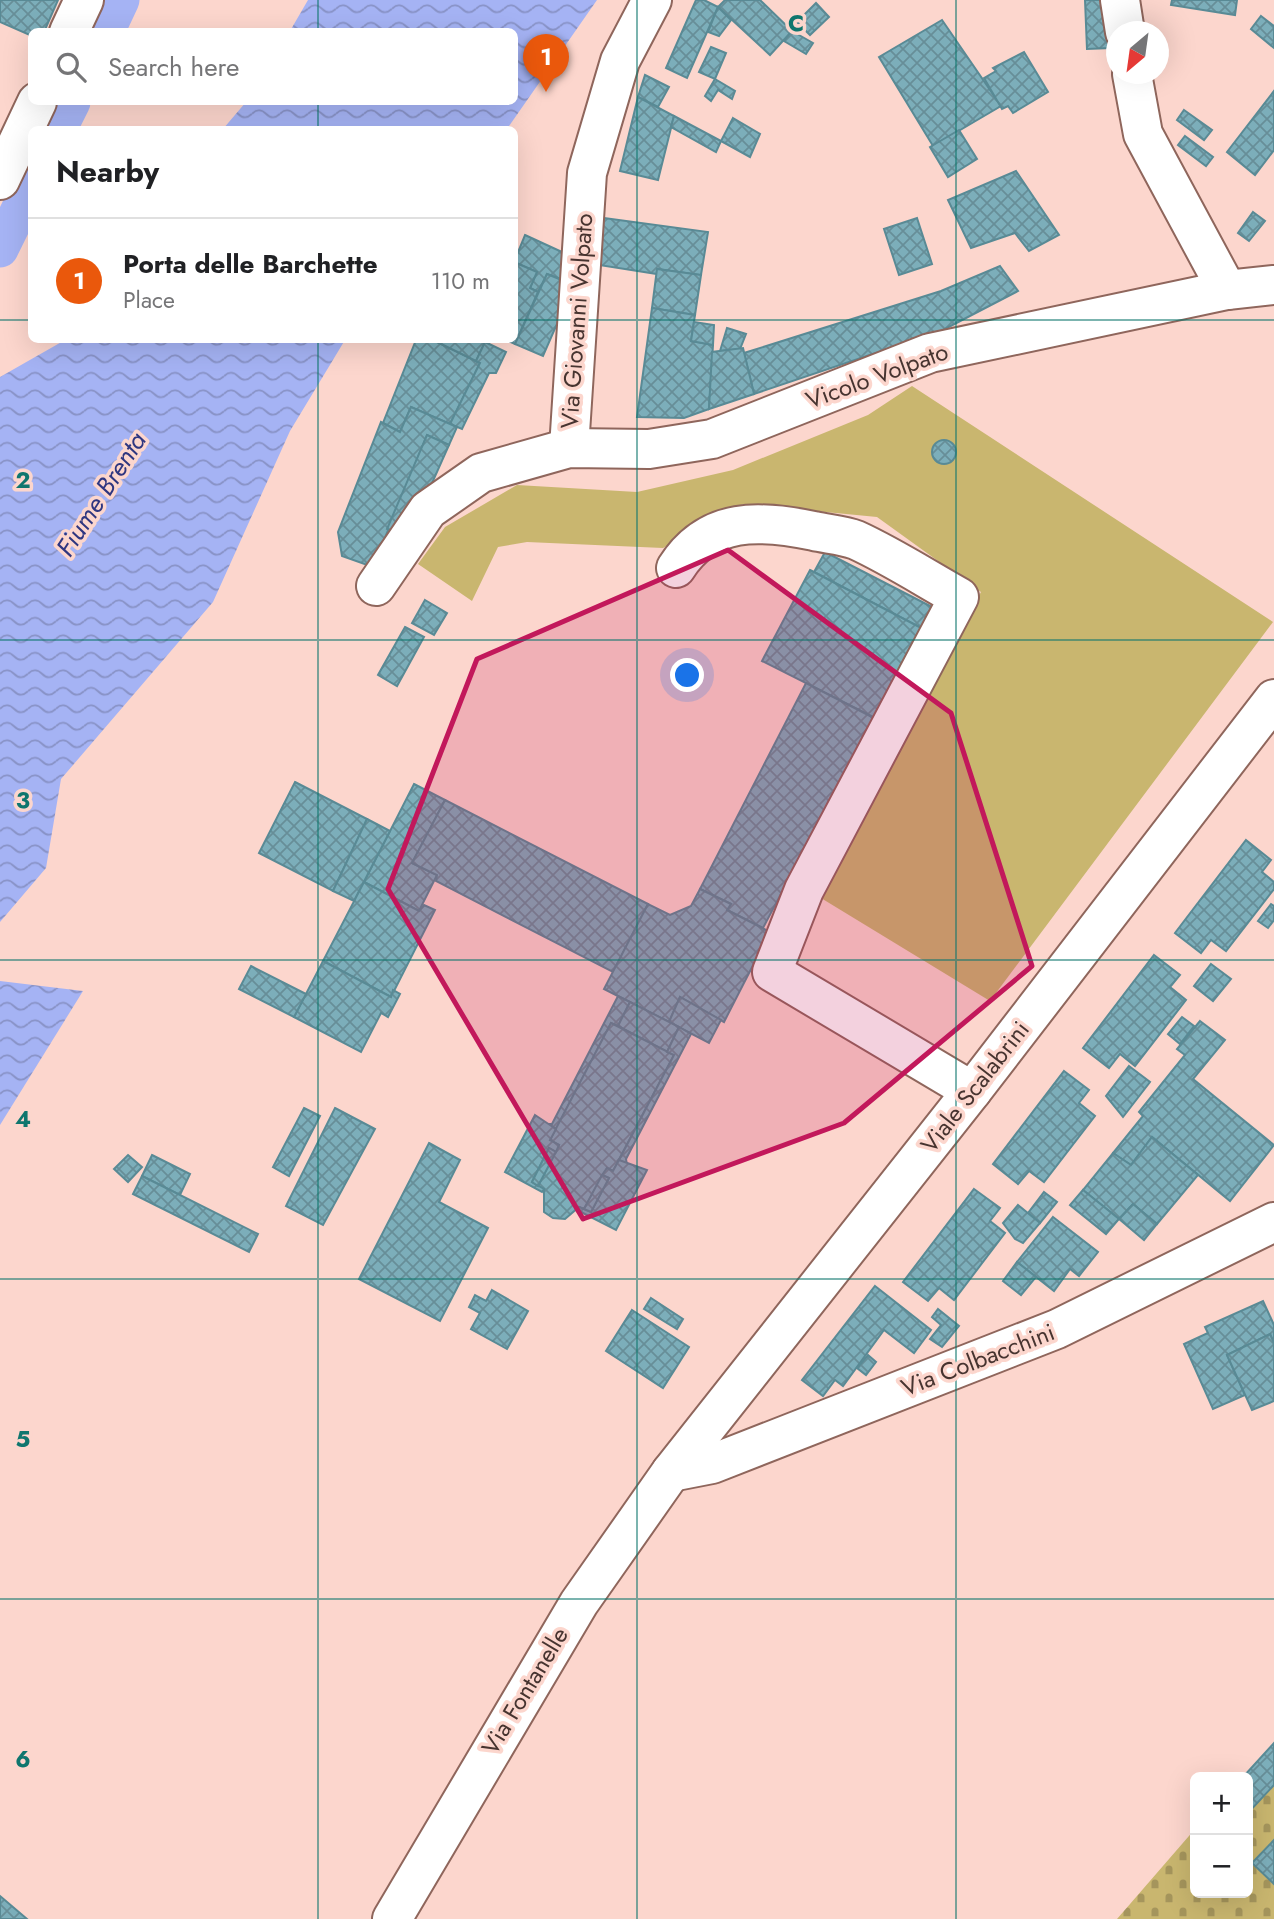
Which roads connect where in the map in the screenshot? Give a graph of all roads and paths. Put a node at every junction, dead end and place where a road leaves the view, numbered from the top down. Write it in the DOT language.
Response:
graph roads {
  1 [pos="84,0"];
  2 [pos="652,0"];
  3 [pos="1120,0"];
  4 [pos="1123,21"];
  5 [pos="71,28"];
  6 [pos="1134,84"];
  7 [pos="36,105"];
  8 [pos="0,180"];
  9 [pos="1274,285"];
  10 [pos="1227,289"];
  11 [pos="569,448"];
  12 [pos="676,568"];
  13 [pos="376,586"];
  14 [pos="1274,699"];
  15 [pos="972,1091"];
  16 [pos="1273,1217"];
  17 [pos="671,1472"];
  18 [pos="391,1919"];
  1 -- 5 [label="street"];
  2 -- 11 [label="street, Via Giovanni Volpato"];
  3 -- 4 [label="street"];
  6 -- 10 [label="street"];
  7 -- 8 [label="street"];
  9 -- 10 [label="street, Vicolo Volpato"];
  10 -- 11 [label="street, Vicolo Volpato"];
  11 -- 13 [label="street, Via Giovanni Volpato"];
  12 -- 15 [label="street"];
  14 -- 15 [label="street, Viale Scalabrini"];
  15 -- 17 [label="street, Viale Scalabrini"];
  16 -- 17 [label="street, Via Colbacchini"];
  17 -- 18 [label="street, Via Fontanelle"];
}
